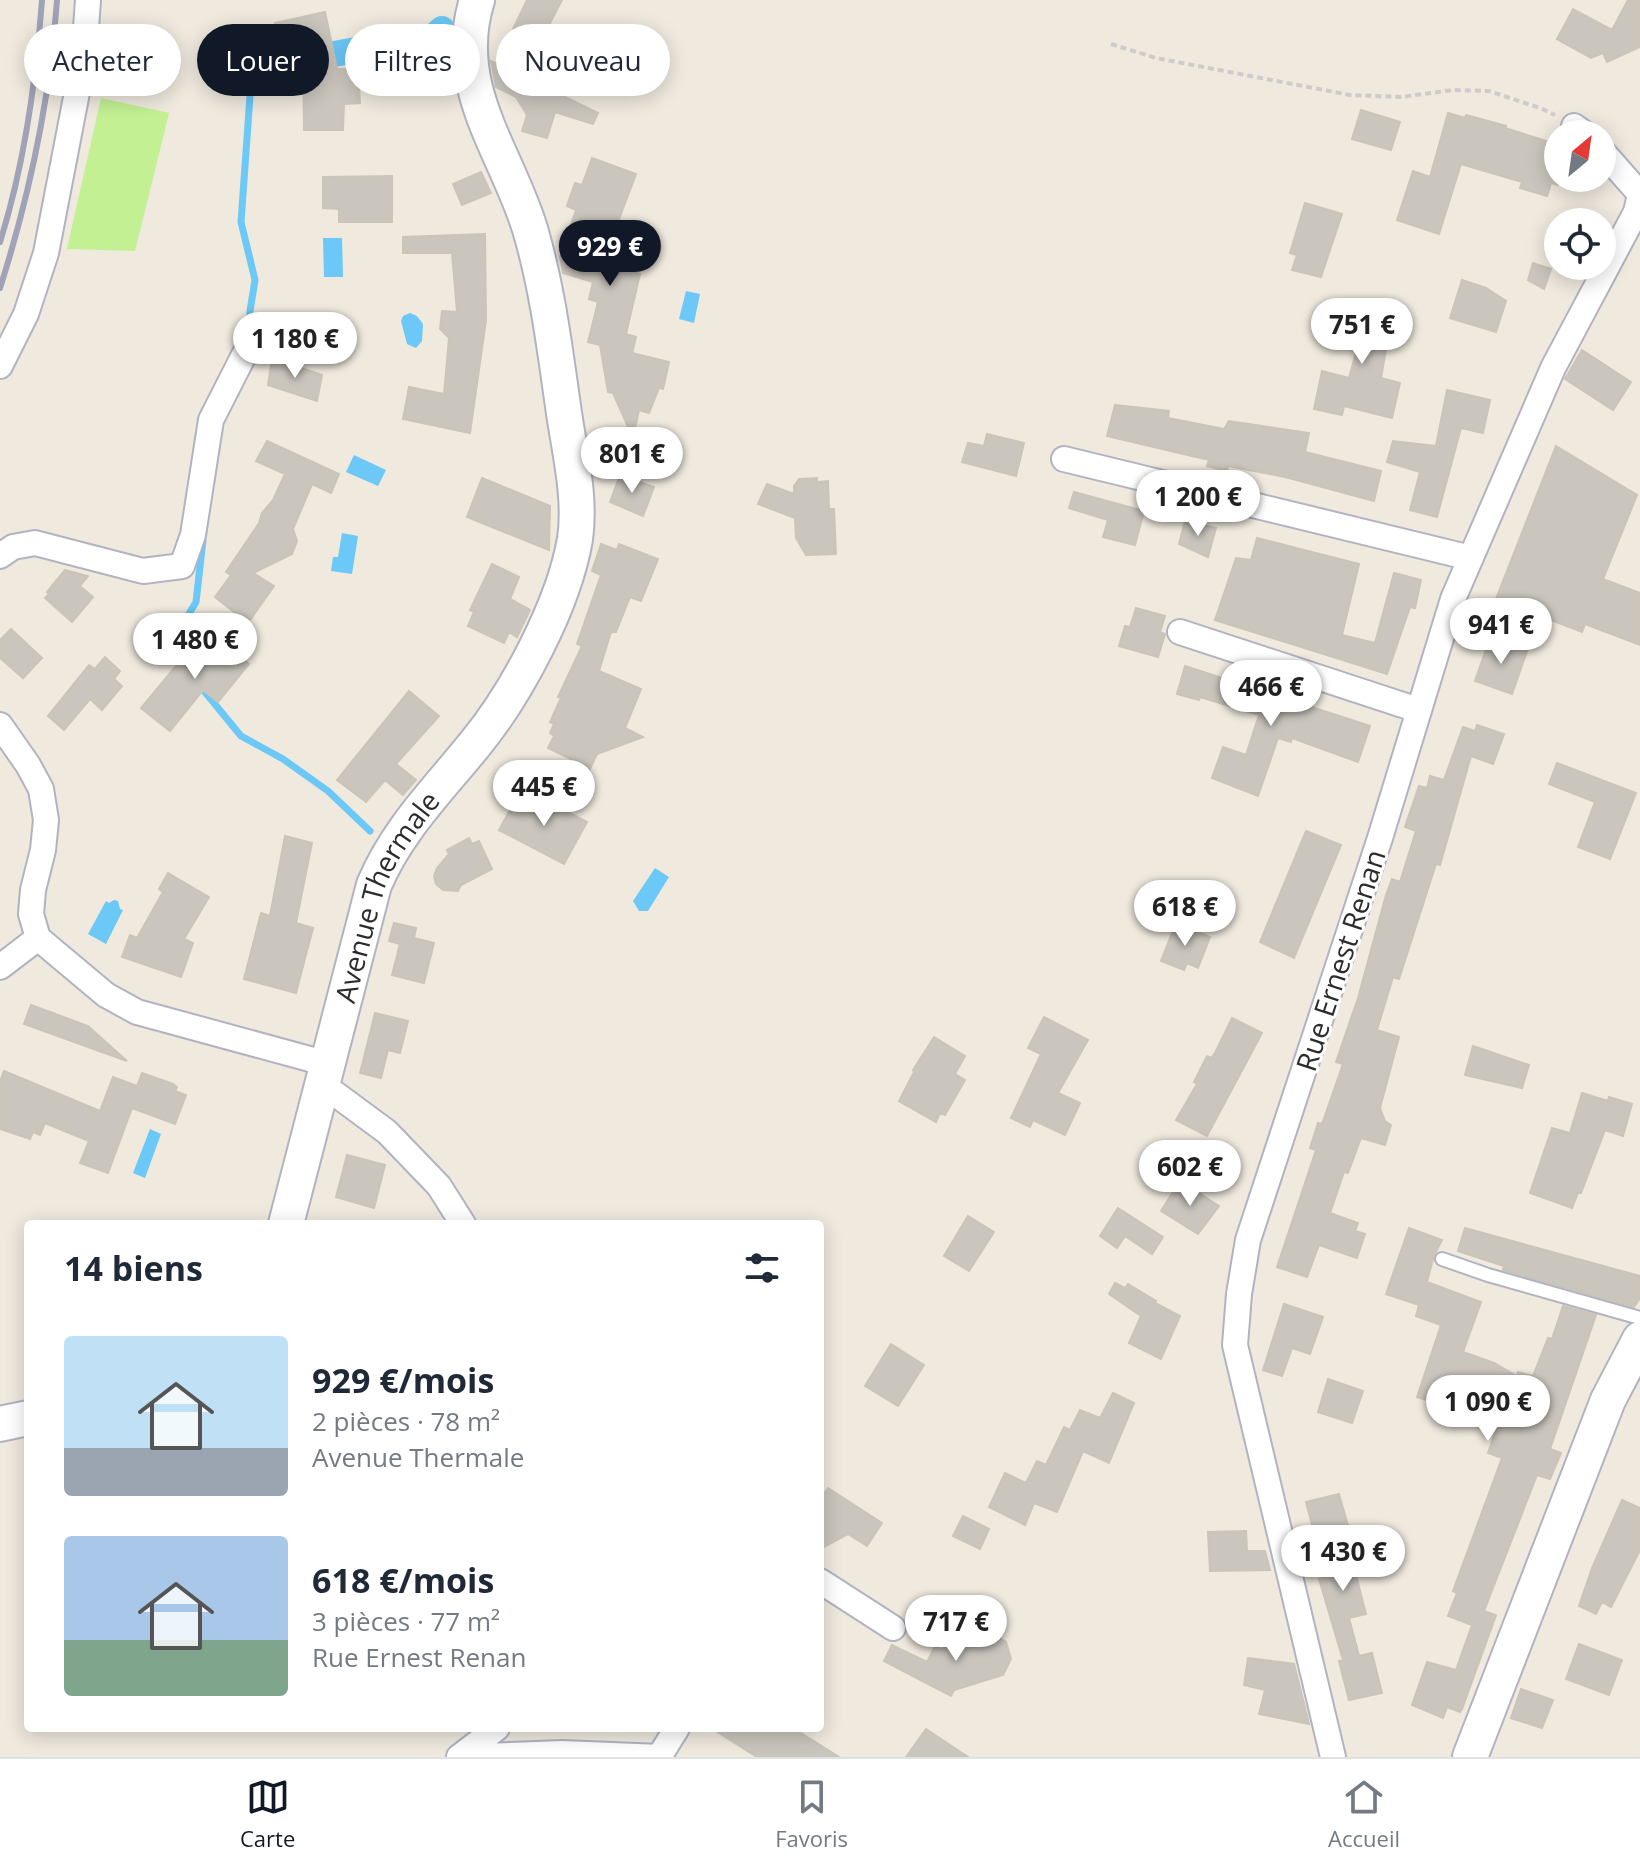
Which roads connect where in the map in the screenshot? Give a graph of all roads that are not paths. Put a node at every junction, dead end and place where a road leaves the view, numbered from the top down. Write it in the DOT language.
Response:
graph roads {
  1 [pos="88,0"];
  2 [pos="477,0"];
  3 [pos="1616,167"];
  4 [pos="1640,194"];
  5 [pos="244,355"];
  6 [pos="0,366"];
  7 [pos="1064,459"];
  8 [pos="0,556"];
  9 [pos="1471,558"];
  10 [pos="1180,632"];
  11 [pos="1418,710"];
  12 [pos="0,725"];
  13 [pos="38,938"];
  14 [pos="0,967"];
  15 [pos="325,1074"];
  16 [pos="287,1220"];
  17 [pos="460,1220"];
  18 [pos="1442,1259"];
  19 [pos="1640,1318"];
  20 [pos="1640,1339"];
  21 [pos="24,1419"];
  22 [pos="0,1424"];
  23 [pos="824,1584"];
  24 [pos="893,1628"];
  25 [pos="492,1732"];
  26 [pos="675,1732"];
  27 [pos="459,1757"];
  28 [pos="660,1757"];
  29 [pos="1333,1757"];
  30 [pos="1470,1757"];
  1 -- 6 [label="street"];
  2 -- 15 [label="main road, Avenue Thermale"];
  3 -- 4 [label="street"];
  4 -- 9 [label="street, Rue Ernest Renan"];
  5 -- 8 [label="street"];
  7 -- 9 [label="street"];
  9 -- 11 [label="street, Rue Ernest Renan"];
  10 -- 11 [label="street"];
  11 -- 29 [label="street, Rue Ernest Renan"];
  12 -- 13 [label="street"];
  13 -- 14 [label="street"];
  13 -- 15 [label="street"];
  15 -- 16 [label="main road, Avenue Thermale"];
  15 -- 17 [label="street"];
  18 -- 19 [label="lane"];
  20 -- 30 [label="main road"];
  21 -- 22 [label="main road"];
  23 -- 24 [label="street"];
  25 -- 27 [label="street"];
  26 -- 28 [label="street"];
  27 -- 28 [label="street"];
}
